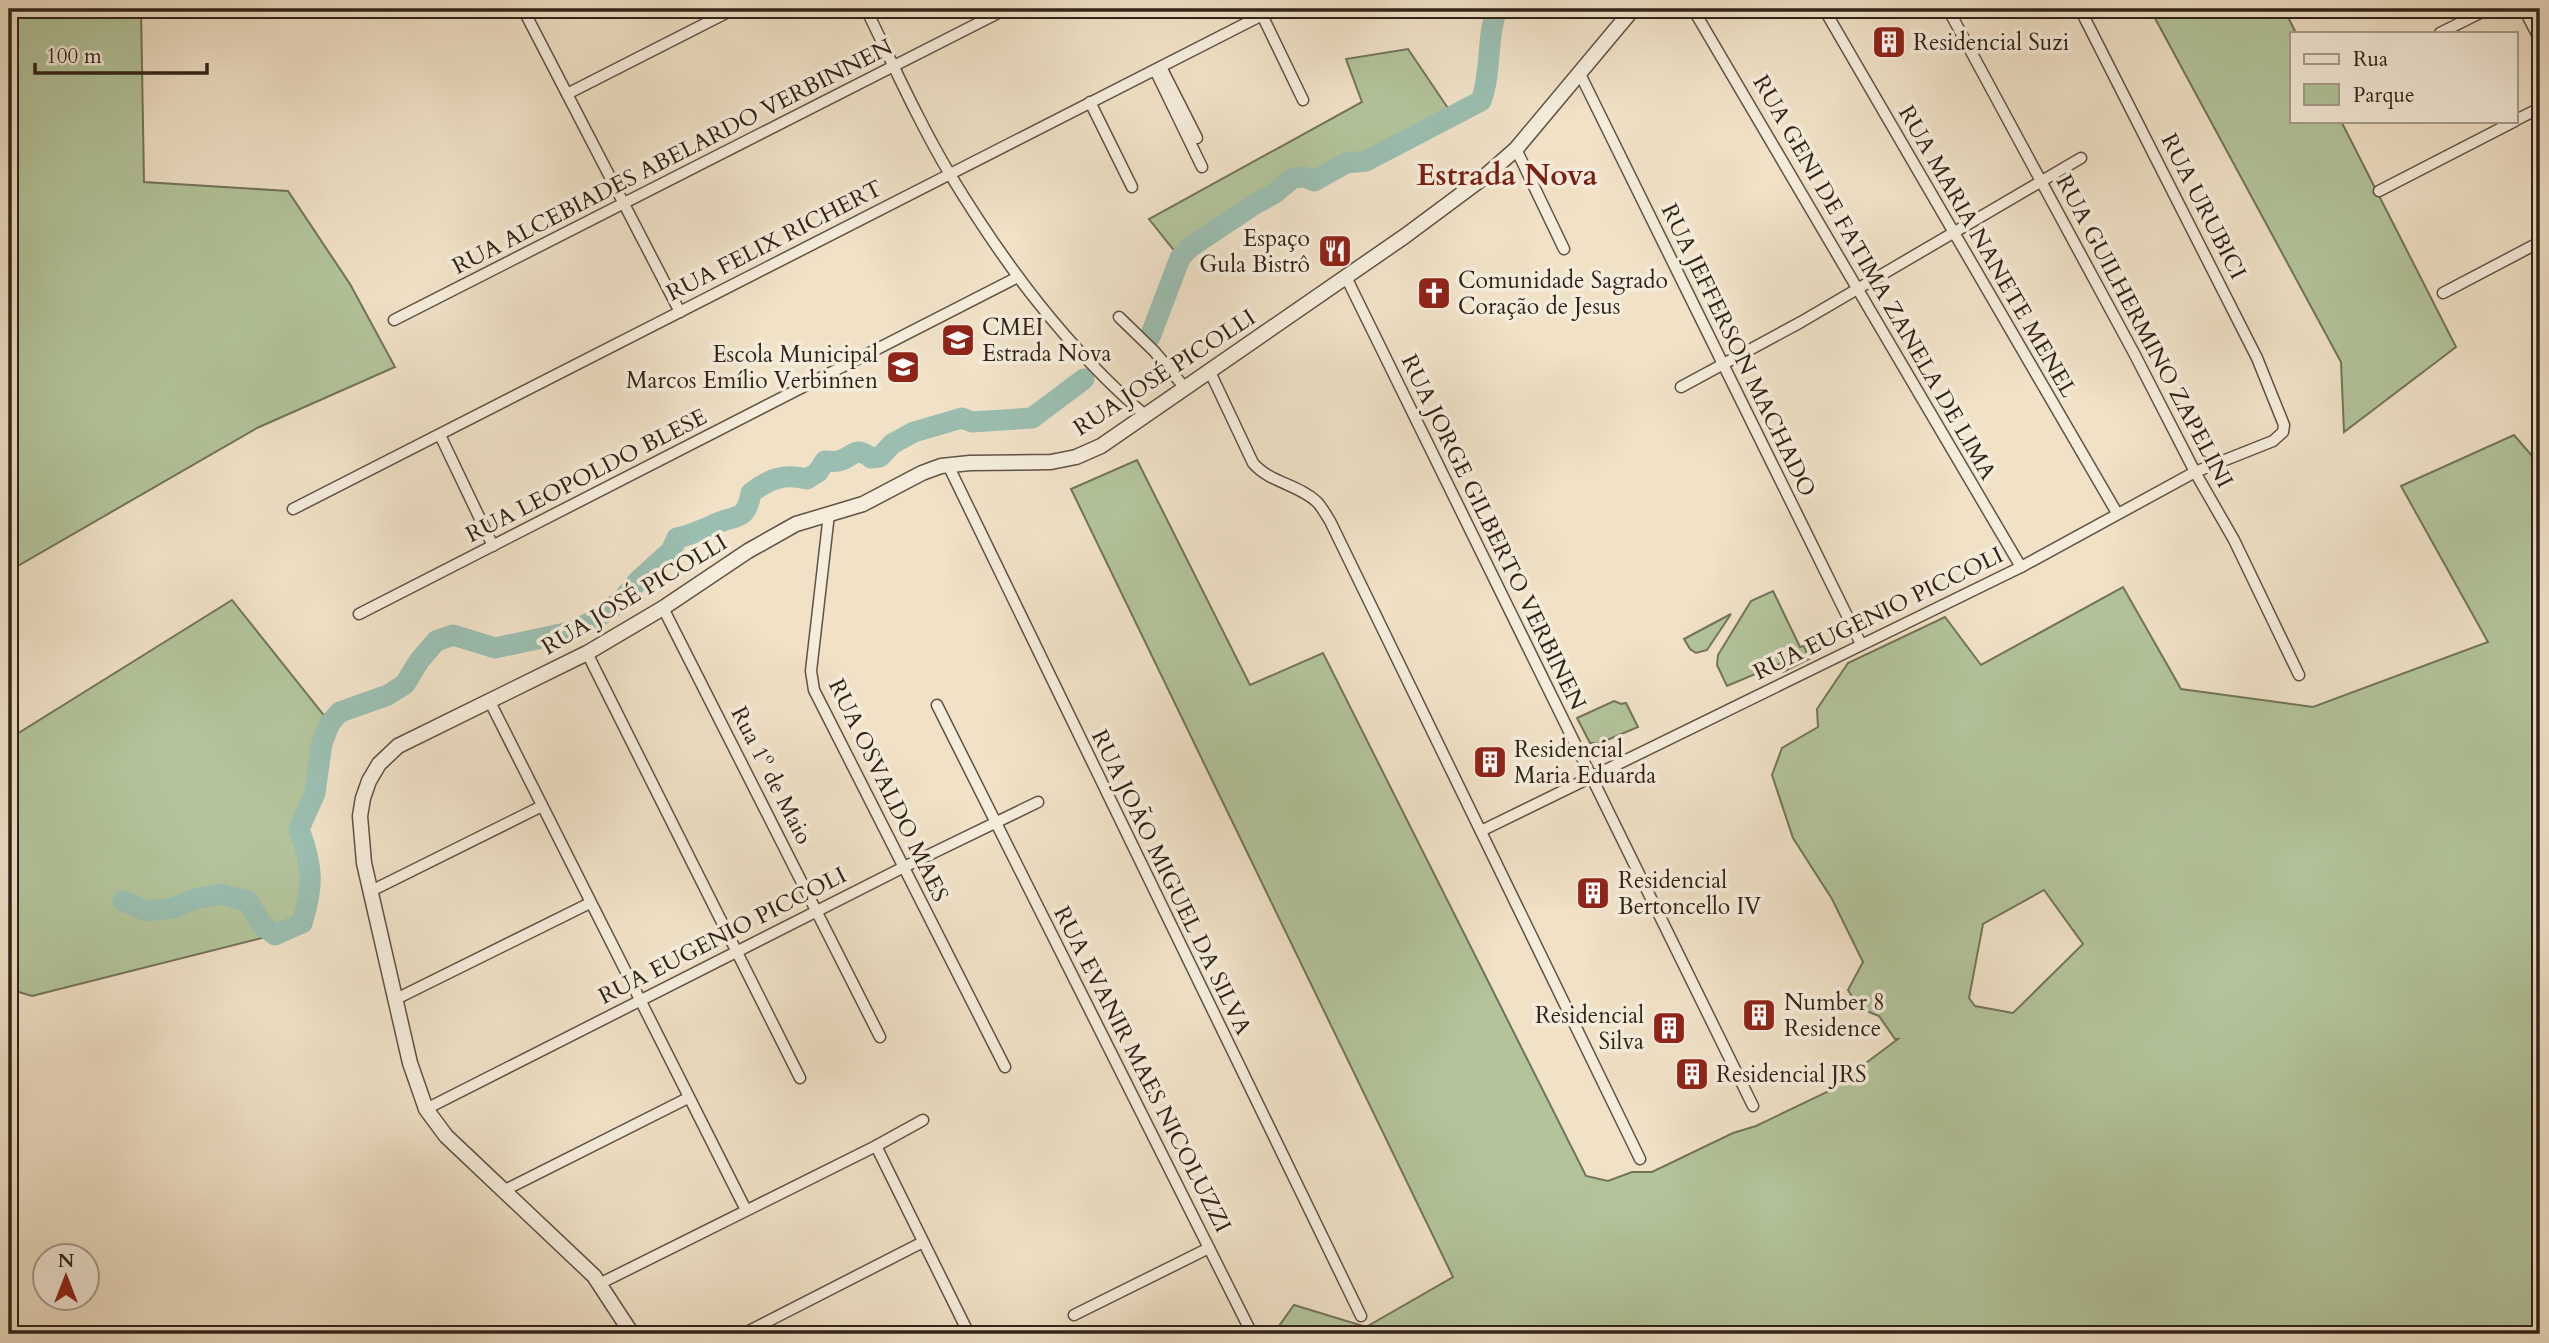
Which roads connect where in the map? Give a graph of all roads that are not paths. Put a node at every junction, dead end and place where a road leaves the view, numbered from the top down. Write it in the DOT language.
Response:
graph roads {
  1 [pos="523,9"];
  2 [pos="734,9"];
  3 [pos="866,9"];
  4 [pos="1006,9"];
  5 [pos="1633,9"];
  6 [pos="1693,9"];
  7 [pos="1824,9"];
  8 [pos="1948,9"];
  9 [pos="2080,9"];
  10 [pos="2488,9"];
  11 [pos="2524,9"];
  12 [pos="1268,12"];
  13 [pos="2442,32"];
  14 [pos="2540,40"];
  15 [pos="894,66"];
  16 [pos="1158,68"];
  17 [pos="1580,74"];
  18 [pos="567,94"];
  19 [pos="1306,98"];
  20 [pos="1090,102"];
  21 [pos="2540,108"];
  22 [pos="2518,119"];
  23 [pos="2511,122"];
  24 [pos="1197,138"];
  25 [pos="1516,149"];
  26 [pos="2081,158"];
  27 [pos="1202,167"];
  28 [pos="950,174"];
  29 [pos="2041,181"];
  30 [pos="1132,187"];
  31 [pos="2379,191"];
  32 [pos="624,204"];
  33 [pos="1953,234"];
  34 [pos="2540,242"];
  35 [pos="1564,249"];
  36 [pos="1018,277"];
  37 [pos="1346,277"];
  38 [pos="1858,289"];
  39 [pos="2443,293"];
  40 [pos="680,312"];
  41 [pos="1119,317"];
  42 [pos="394,320"];
  43 [pos="1723,366"];
  44 [pos="1210,372"];
  45 [pos="1681,387"];
  46 [pos="1185,388"];
  47 [pos="1146,415"];
  48 [pos="2284,425"];
  49 [pos="440,435"];
  50 [pos="948,465"];
  51 [pos="2195,472"];
  52 [pos="293,509"];
  53 [pos="2117,513"];
  54 [pos="829,514"];
  55 [pos="493,546"];
  56 [pos="2021,567"];
  57 [pos="663,608"];
  58 [pos="359,614"];
  59 [pos="1861,644"];
  60 [pos="587,653"];
  61 [pos="2300,675"];
  62 [pos="490,702"];
  63 [pos="937,705"];
  64 [pos="1591,777"];
  65 [pos="1038,802"];
  66 [pos="542,806"];
  67 [pos="995,822"];
  68 [pos="1481,831"];
  69 [pos="904,867"];
  70 [pos="369,892"];
  71 [pos="590,903"];
  72 [pos="817,911"];
  73 [pos="737,951"];
  74 [pos="394,1000"];
  75 [pos="639,1000"];
  76 [pos="880,1037"];
  77 [pos="1005,1067"];
  78 [pos="800,1078"];
  79 [pos="688,1097"];
  80 [pos="1753,1106"];
  81 [pos="426,1109"];
  82 [pos="923,1120"];
  83 [pos="876,1146"];
  84 [pos="1640,1159"];
  85 [pos="503,1191"];
  86 [pos="746,1210"];
  87 [pos="923,1242"];
  88 [pos="1209,1248"];
  89 [pos="601,1283"];
  90 [pos="1074,1315"];
  91 [pos="1361,1316"];
  92 [pos="632,1334"];
  93 [pos="743,1334"];
  94 [pos="970,1334"];
  95 [pos="1252,1334"];
  1 -- 18 [label="street"];
  2 -- 18 [label="street"];
  3 -- 15 [label="street"];
  4 -- 15 [label="street, RUA ALCEBIADES ABELARDO VERBINNEN"];
  5 -- 17 [label="street, RUA JOSÉ PICOLLI"];
  6 -- 38 [label="street, RUA GENI DE FATIMA ZANELA DE LIMA"];
  7 -- 33 [label="street, RUA MARIA NANETE MENEL"];
  8 -- 29 [label="street, RUA GUILHERMINO ZAPELINI"];
  9 -- 48 [label="street, RUA URUBICI"];
  10 -- 13 [label="street"];
  11 -- 14 [label="street"];
  12 -- 16 [label="street, RUA FELIX RICHERT"];
  12 -- 19 [label="street"];
  15 -- 28 [label="street"];
  15 -- 32 [label="street, RUA ALCEBIADES ABELARDO VERBINNEN"];
  16 -- 20 [label="street, RUA FELIX RICHERT"];
  16 -- 24 [label="street"];
  16 -- 27 [label="street"];
  17 -- 25 [label="street, RUA JOSÉ PICOLLI"];
  17 -- 43 [label="street, RUA JEFFERSON MACHADO"];
  18 -- 32 [label="street"];
  20 -- 28 [label="street, RUA FELIX RICHERT"];
  20 -- 30 [label="street"];
  21 -- 22 [label="street"];
  23 -- 31 [label="street"];
  25 -- 35 [label="street"];
  25 -- 37 [label="street, RUA JOSÉ PICOLLI"];
  26 -- 29 [label="street"];
  28 -- 36 [label="street"];
  28 -- 40 [label="street, RUA FELIX RICHERT"];
  29 -- 33 [label="street"];
  29 -- 51 [label="street, RUA GUILHERMINO ZAPELINI"];
  32 -- 40 [label="street"];
  32 -- 42 [label="street, RUA ALCEBIADES ABELARDO VERBINNEN"];
  33 -- 38 [label="street"];
  33 -- 53 [label="street, RUA MARIA NANETE MENEL"];
  34 -- 39 [label="street"];
  36 -- 47 [label="street"];
  36 -- 55 [label="street, RUA LEOPOLDO BLESE"];
  37 -- 44 [label="street, RUA JOSÉ PICOLLI"];
  37 -- 64 [label="street, RUA JORGE GILBERTO VERBINEN"];
  38 -- 43 [label="street"];
  38 -- 56 [label="street, RUA GENI DE FATIMA ZANELA DE LIMA"];
  40 -- 49 [label="street, RUA FELIX RICHERT"];
  41 -- 46 [label="street"];
  43 -- 45 [label="street"];
  43 -- 59 [label="street, RUA JEFFERSON MACHADO"];
  44 -- 46 [label="street, RUA JOSÉ PICOLLI"];
  44 -- 68 [label="street"];
  46 -- 47 [label="street, RUA JOSÉ PICOLLI"];
  47 -- 50 [label="street, RUA JOSÉ PICOLLI"];
  48 -- 51 [label="street, RUA EUGENIO PICCOLI"];
  49 -- 52 [label="street, RUA FELIX RICHERT"];
  49 -- 55 [label="street"];
  50 -- 54 [label="street, RUA JOSÉ PICOLLI"];
  50 -- 91 [label="street, RUA JOÃO MIGUEL DA SILVA"];
  51 -- 53 [label="street, RUA EUGENIO PICCOLI"];
  51 -- 61 [label="street, RUA GUILHERMINO ZAPELINI"];
  53 -- 56 [label="street, RUA EUGENIO PICCOLI"];
  54 -- 57 [label="street, RUA JOSÉ PICOLLI"];
  54 -- 69 [label="street, RUA OSVALDO MAES"];
  55 -- 58 [label="street, RUA LEOPOLDO BLESE"];
  56 -- 59 [label="street, RUA EUGENIO PICCOLI"];
  57 -- 60 [label="street, RUA JOSÉ PICOLLI"];
  57 -- 72 [label="street, Rua 1º de Maio"];
  59 -- 64 [label="street, RUA EUGENIO PICCOLI"];
  60 -- 62 [label="street, RUA JOSÉ PICOLLI"];
  60 -- 73 [label="street"];
  62 -- 66 [label="street"];
  62 -- 70 [label="street, RUA JOSÉ PICOLLI"];
  63 -- 67 [label="street, RUA EVANIR MAES NICOLUZZI"];
  64 -- 68 [label="street, RUA EUGENIO PICCOLI"];
  64 -- 80 [label="street, RUA JORGE GILBERTO VERBINEN"];
  65 -- 67 [label="street, RUA EUGENIO PICCOLI"];
  66 -- 70 [label="street"];
  66 -- 71 [label="street"];
  67 -- 69 [label="street, RUA EUGENIO PICCOLI"];
  67 -- 88 [label="street, RUA EVANIR MAES NICOLUZZI"];
  68 -- 84 [label="street"];
  69 -- 72 [label="street, RUA EUGENIO PICCOLI"];
  69 -- 77 [label="street, RUA OSVALDO MAES"];
  70 -- 74 [label="street, RUA JOSÉ PICOLLI"];
  71 -- 74 [label="street"];
  71 -- 75 [label="street"];
  72 -- 73 [label="street, RUA EUGENIO PICCOLI"];
  72 -- 76 [label="street, Rua 1º de Maio"];
  73 -- 75 [label="street, RUA EUGENIO PICCOLI"];
  73 -- 78 [label="street"];
  74 -- 81 [label="street, RUA JOSÉ PICOLLI"];
  75 -- 79 [label="street"];
  75 -- 81 [label="street, RUA EUGENIO PICCOLI"];
  79 -- 85 [label="street"];
  79 -- 86 [label="street"];
  81 -- 85 [label="street, RUA JOSÉ PICOLLI"];
  82 -- 83 [label="street"];
  83 -- 86 [label="street"];
  83 -- 87 [label="street"];
  85 -- 89 [label="street, RUA JOSÉ PICOLLI"];
  86 -- 89 [label="street"];
  87 -- 93 [label="street"];
  87 -- 94 [label="street"];
  88 -- 90 [label="street"];
  88 -- 95 [label="street, RUA EVANIR MAES NICOLUZZI"];
  89 -- 92 [label="street, RUA JOSÉ PICOLLI"];
}
